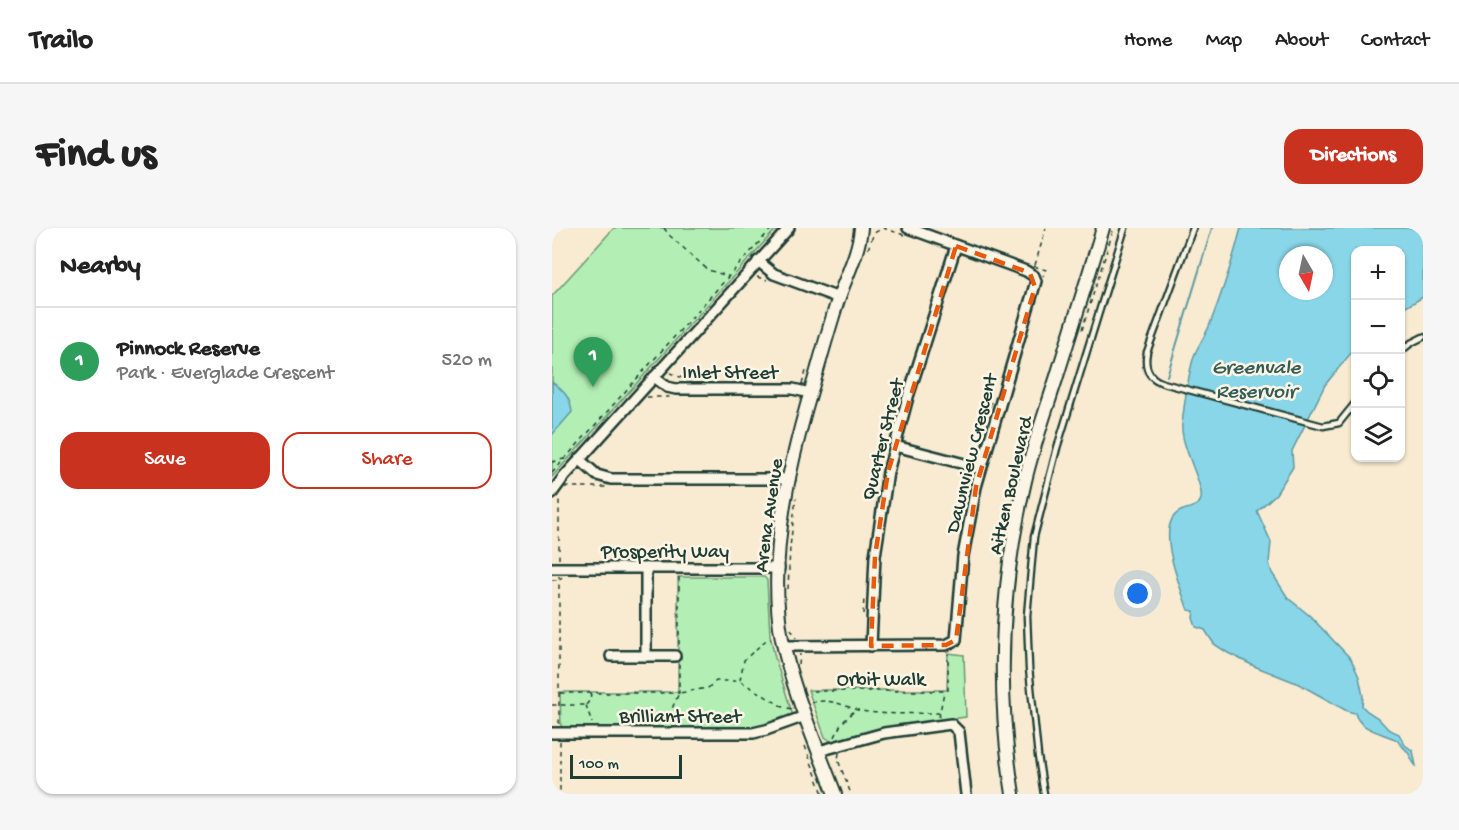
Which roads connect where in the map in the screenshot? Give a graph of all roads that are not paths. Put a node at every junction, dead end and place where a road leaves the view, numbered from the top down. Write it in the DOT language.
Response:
graph roads {
  1 [pos="789,228"];
  2 [pos="861,228"];
  3 [pos="870,228"];
  4 [pos="1103,228"];
  5 [pos="1125,228"];
  6 [pos="1193,228"];
  7 [pos="906,232"];
  8 [pos="860,242"];
  9 [pos="956,246"];
  10 [pos="761,264"];
  11 [pos="839,298"];
  12 [pos="1423,338"];
  13 [pos="1405,348"];
  14 [pos="657,380"];
  15 [pos="810,393"];
  16 [pos="1351,408"];
  17 [pos="895,446"];
  18 [pos="576,463"];
  19 [pos="976,467"];
  20 [pos="790,479"];
  21 [pos="556,494"];
  22 [pos="646,568"];
  23 [pos="778,568"];
  24 [pos="558,571"];
  25 [pos="783,642"];
  26 [pos="871,646"];
  27 [pos="611,656"];
  28 [pos="646,656"];
  29 [pos="675,656"];
  30 [pos="805,716"];
  31 [pos="556,733"];
  32 [pos="819,751"];
  33 [pos="835,794"];
  34 [pos="966,794"];
  35 [pos="1013,794"];
  36 [pos="1044,794"];
  1 -- 10 [label="street"];
  2 -- 8 [label="street, Arena Avenue"];
  3 -- 8 [label="street, Arena Avenue"];
  4 -- 35 [label="street, Aitken Boulevard"];
  5 -- 36 [label="lane"];
  6 -- 16 [label="lane"];
  7 -- 9 [label="street, Dawnview Crescent"];
  8 -- 11 [label="street, Arena Avenue"];
  9 -- 17 [label="street, Quarter Street"];
  9 -- 19 [label="street, Dawnview Crescent"];
  10 -- 11 [label="street"];
  10 -- 14 [label="street"];
  11 -- 15 [label="street, Arena Avenue"];
  12 -- 13 [label="lane"];
  14 -- 15 [label="street, Inlet Street"];
  14 -- 18 [label="street"];
  15 -- 20 [label="street, Arena Avenue"];
  17 -- 19 [label="street"];
  17 -- 26 [label="street, Quarter Street"];
  18 -- 20 [label="street"];
  18 -- 21 [label="street"];
  19 -- 26 [label="street, Dawnview Crescent"];
  20 -- 23 [label="street, Arena Avenue"];
  22 -- 23 [label="street, Prosperity Way"];
  22 -- 24 [label="street, Prosperity Way"];
  22 -- 28 [label="street"];
  23 -- 25 [label="street, Arena Avenue"];
  25 -- 26 [label="street, Dawnview Crescent"];
  25 -- 30 [label="street, Arena Avenue"];
  27 -- 28 [label="street"];
  28 -- 29 [label="street"];
  30 -- 31 [label="street, Brilliant Street"];
  30 -- 32 [label="street, Arena Avenue"];
  32 -- 33 [label="street, Arena Avenue"];
  32 -- 34 [label="street"];
}
